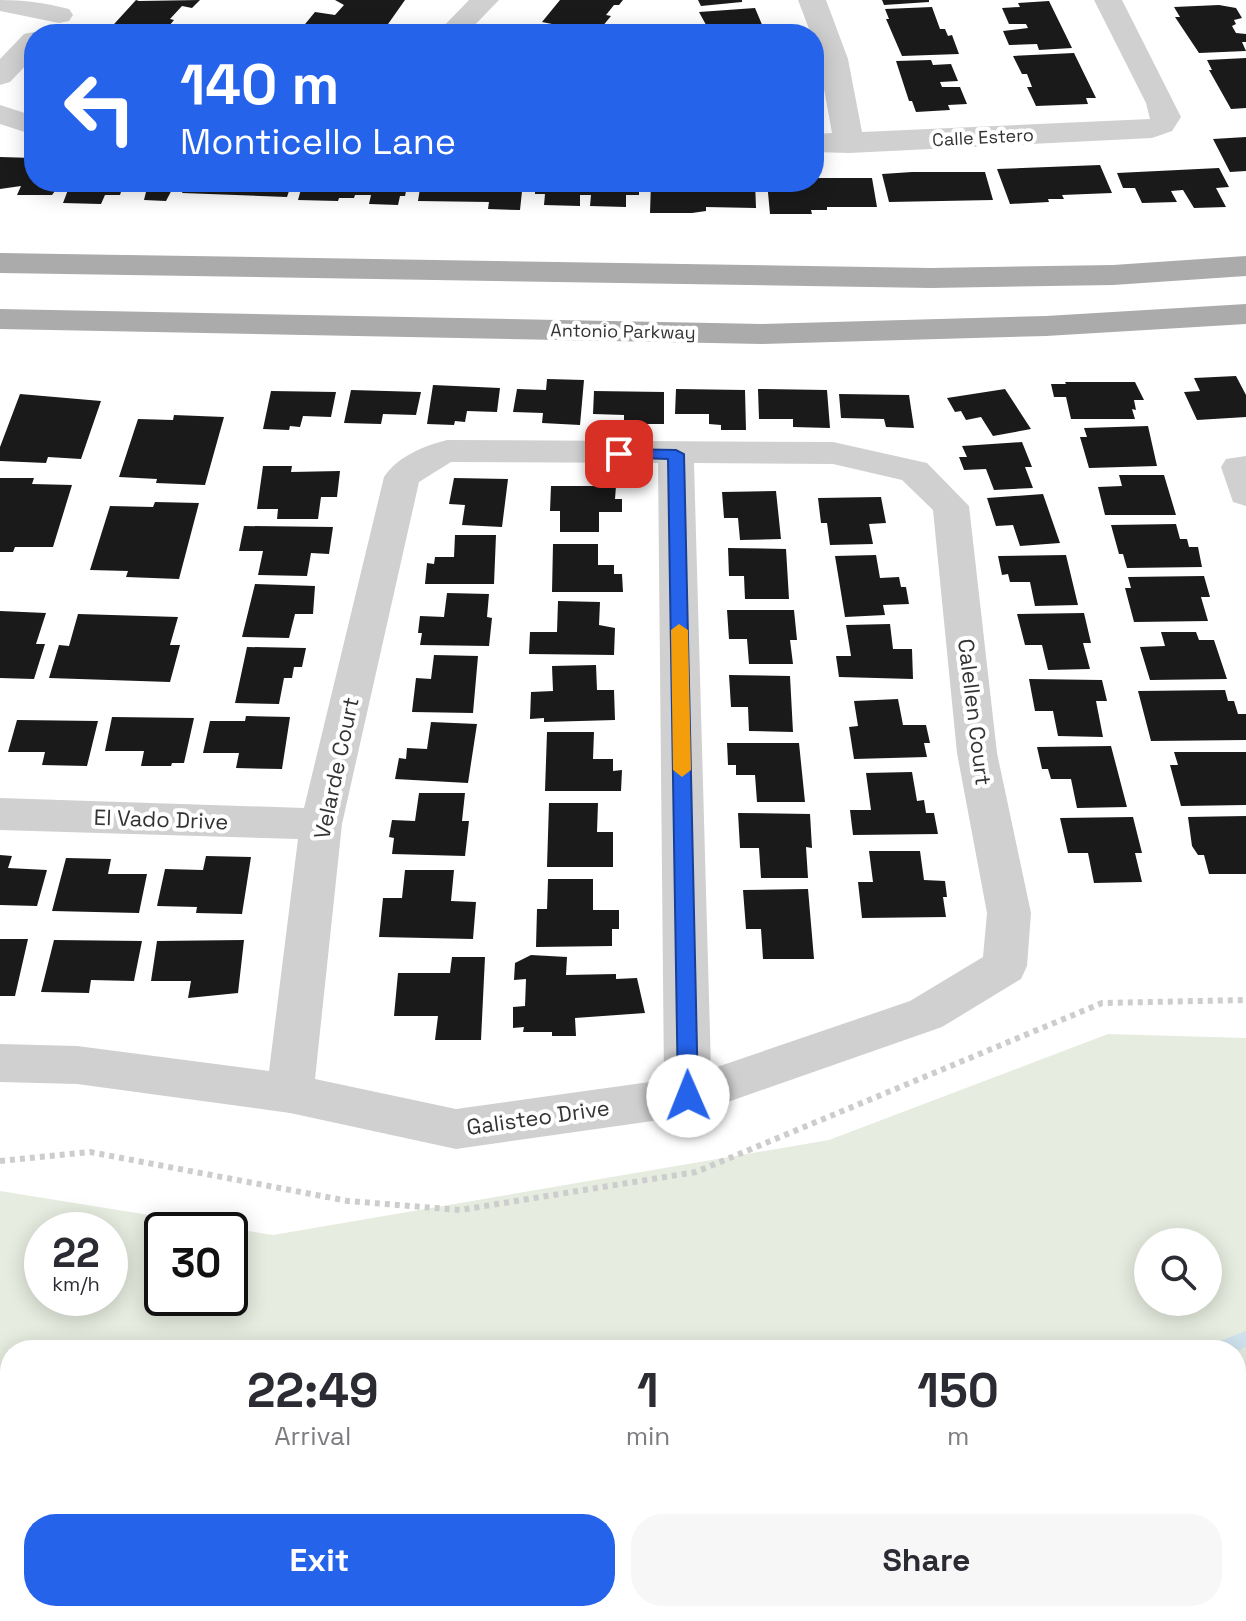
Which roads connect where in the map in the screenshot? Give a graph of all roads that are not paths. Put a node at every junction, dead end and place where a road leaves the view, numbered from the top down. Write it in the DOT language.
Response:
graph roads {
  1 [pos="485,0"];
  2 [pos="812,0"];
  3 [pos="1108,0"];
  4 [pos="0,3"];
  5 [pos="59,16"];
  6 [pos="460,24"];
  7 [pos="821,24"];
  8 [pos="824,32"];
  9 [pos="24,51"];
  10 [pos="0,76"];
  11 [pos="0,114"];
  12 [pos="24,122"];
  13 [pos="824,143"];
  14 [pos="849,144"];
  15 [pos="0,263"];
  16 [pos="1246,266"];
  17 [pos="1246,314"];
  18 [pos="0,319"];
  19 [pos="676,454"];
  20 [pos="0,814"];
  21 [pos="321,824"];
  22 [pos="1005,966"];
  23 [pos="0,1063"];
  24 [pos="290,1093"];
  25 [pos="688,1096"];
  1 -- 6 [label="street"];
  2 -- 7 [label="street"];
  3 -- 14 [label="street, Calle Estero"];
  4 -- 5 [label="street"];
  8 -- 14 [label="street"];
  9 -- 10 [label="street"];
  11 -- 12 [label="street"];
  13 -- 14 [label="street, Calle Estero"];
  15 -- 16 [label="main road"];
  17 -- 18 [label="main road, Antonio Parkway"];
  19 -- 21 [label="street, Velarde Court"];
  19 -- 22 [label="street, Calellen Court"];
  19 -- 25 [label="street"];
  20 -- 21 [label="street, El Vado Drive"];
  21 -- 24 [label="street, Velarde Court"];
  22 -- 25 [label="street, Galisteo Drive"];
  23 -- 24 [label="street, Galisteo Drive"];
  24 -- 25 [label="street, Galisteo Drive"];
}
